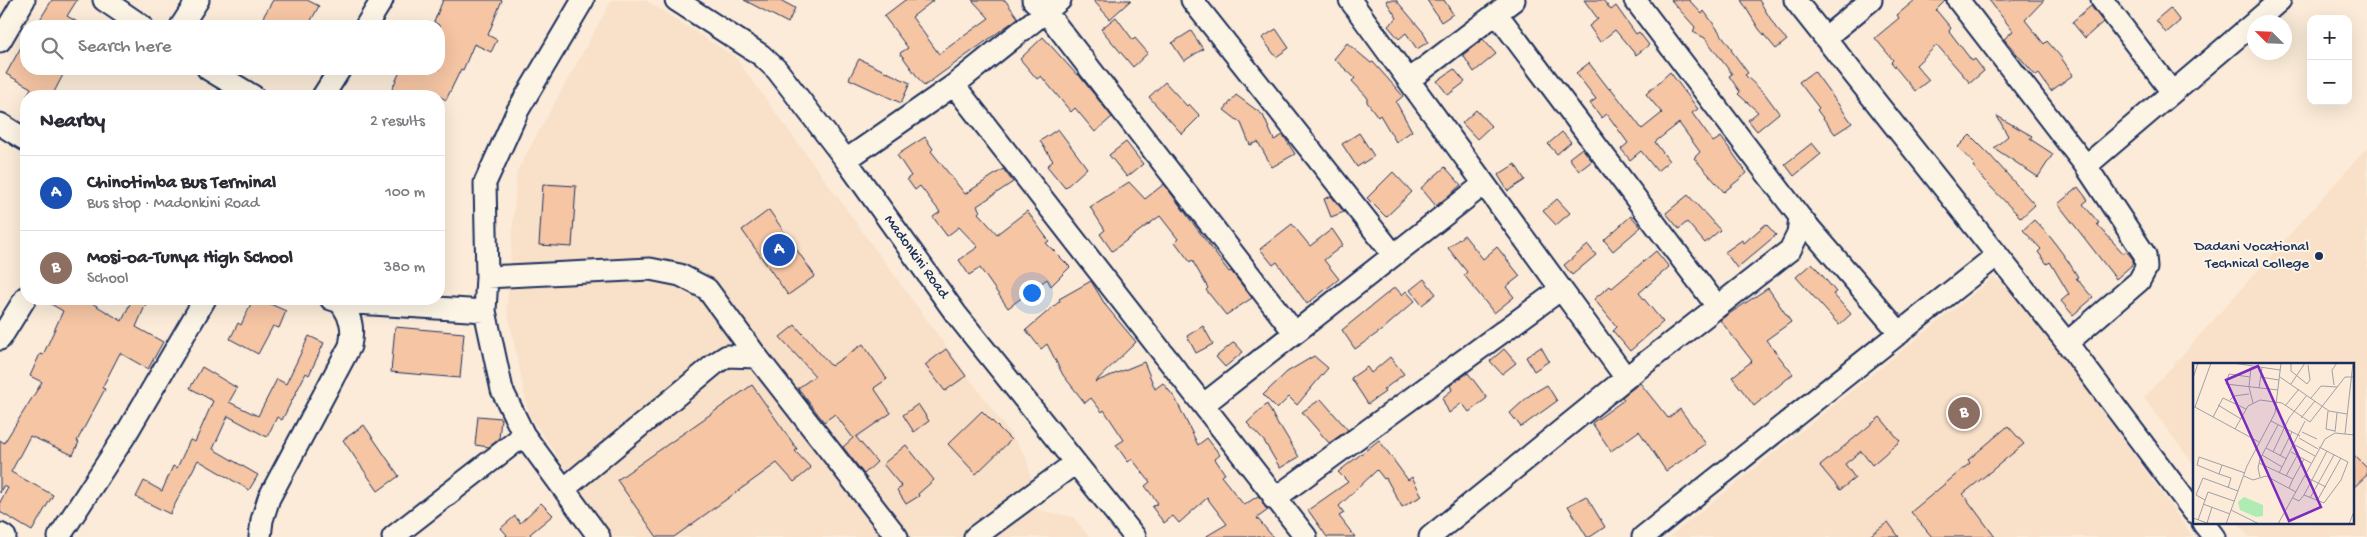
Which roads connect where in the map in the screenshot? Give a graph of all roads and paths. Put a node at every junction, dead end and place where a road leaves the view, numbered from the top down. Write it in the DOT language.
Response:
graph roads {
  1 [pos="24,0"];
  2 [pos="104,0"];
  3 [pos="198,0"];
  4 [pos="382,0"];
  5 [pos="583,0"];
  6 [pos="676,0"];
  7 [pos="1192,0"];
  8 [pos="1350,0"];
  9 [pos="1514,0"];
  10 [pos="1635,0"];
  11 [pos="1795,0"];
  12 [pos="1871,0"];
  13 [pos="1958,0"];
  14 [pos="2102,0"];
  15 [pos="2280,0"];
  16 [pos="1046,4"];
  17 [pos="1497,14"];
  18 [pos="2257,15"];
  19 [pos="133,20"];
  20 [pos="185,20"];
  21 [pos="370,20"];
  22 [pos="2247,24"];
  23 [pos="1825,38"];
  24 [pos="0,41"];
  25 [pos="218,75"];
  26 [pos="336,75"];
  27 [pos="1409,80"];
  28 [pos="954,85"];
  29 [pos="244,90"];
  30 [pos="327,90"];
  31 [pos="2172,92"];
  32 [pos="0,124"];
  33 [pos="20,136"];
  34 [pos="846,160"];
  35 [pos="2086,166"];
  36 [pos="1484,184"];
  37 [pos="1800,217"];
  38 [pos="1393,254"];
  39 [pos="1996,256"];
  40 [pos="488,277"];
  41 [pos="1561,289"];
  42 [pos="21,305"];
  43 [pos="201,305"];
  44 [pos="339,305"];
  45 [pos="403,305"];
  46 [pos="1717,306"];
  47 [pos="485,311"];
  48 [pos="1294,332"];
  49 [pos="1900,333"];
  50 [pos="0,339"];
  51 [pos="2067,343"];
  52 [pos="757,357"];
  53 [pos="1626,378"];
  54 [pos="1203,406"];
  55 [pos="524,435"];
  56 [pos="1075,463"];
  57 [pos="564,489"];
  58 [pos="1274,499"];
  59 [pos="2193,511"];
  60 [pos="2204,524"];
  61 [pos="0,534"];
  62 [pos="5,537"];
  63 [pos="59,537"];
  64 [pos="260,537"];
  65 [pos="392,537"];
  66 [pos="599,537"];
  67 [pos="897,537"];
  68 [pos="975,537"];
  69 [pos="1135,537"];
  70 [pos="1306,537"];
  71 [pos="1430,537"];
  72 [pos="1642,537"];
  73 [pos="2214,537"];
  1 -- 24 [label="street"];
  2 -- 19 [label="street"];
  3 -- 20 [label="street"];
  4 -- 21 [label="street"];
  5 -- 40 [label="street"];
  6 -- 34 [label="street, Madonkini Road"];
  7 -- 38 [label="street"];
  8 -- 27 [label="street"];
  9 -- 17 [label="street"];
  10 -- 37 [label="street"];
  11 -- 23 [label="street"];
  12 -- 23 [label="street"];
  13 -- 35 [label="street"];
  14 -- 31 [label="street"];
  15 -- 18 [label="street"];
  16 -- 28 [label="street"];
  16 -- 48 [label="street"];
  17 -- 27 [label="street"];
  17 -- 46 [label="street"];
  22 -- 31 [label="street"];
  23 -- 39 [label="street"];
  25 -- 29 [label="street"];
  26 -- 30 [label="street"];
  27 -- 36 [label="street"];
  28 -- 34 [label="street"];
  28 -- 54 [label="street"];
  31 -- 35 [label="street"];
  32 -- 33 [label="street"];
  34 -- 56 [label="street, Madonkini Road"];
  35 -- 51 [label="street"];
  36 -- 38 [label="street"];
  36 -- 41 [label="street"];
  37 -- 46 [label="street"];
  37 -- 49 [label="street"];
  38 -- 48 [label="street"];
  39 -- 49 [label="street"];
  39 -- 51 [label="street"];
  40 -- 47 [label="street"];
  40 -- 52 [label="street"];
  41 -- 53 [label="street"];
  41 -- 58 [label="street"];
  42 -- 50 [label="street"];
  43 -- 63 [label="street"];
  44 -- 64 [label="street"];
  45 -- 47 [label="street"];
  46 -- 53 [label="street"];
  47 -- 55 [label="street"];
  48 -- 54 [label="street"];
  49 -- 72 [label="street"];
  51 -- 59 [label="street"];
  52 -- 57 [label="street"];
  52 -- 67 [label="street"];
  53 -- 71 [label="street"];
  54 -- 58 [label="street"];
  55 -- 57 [label="street"];
  55 -- 65 [label="street"];
  56 -- 68 [label="street"];
  56 -- 69 [label="street, Madonkini Road"];
  57 -- 66 [label="street"];
  58 -- 70 [label="street"];
  60 -- 73 [label="street"];
  61 -- 62 [label="street"];
}
